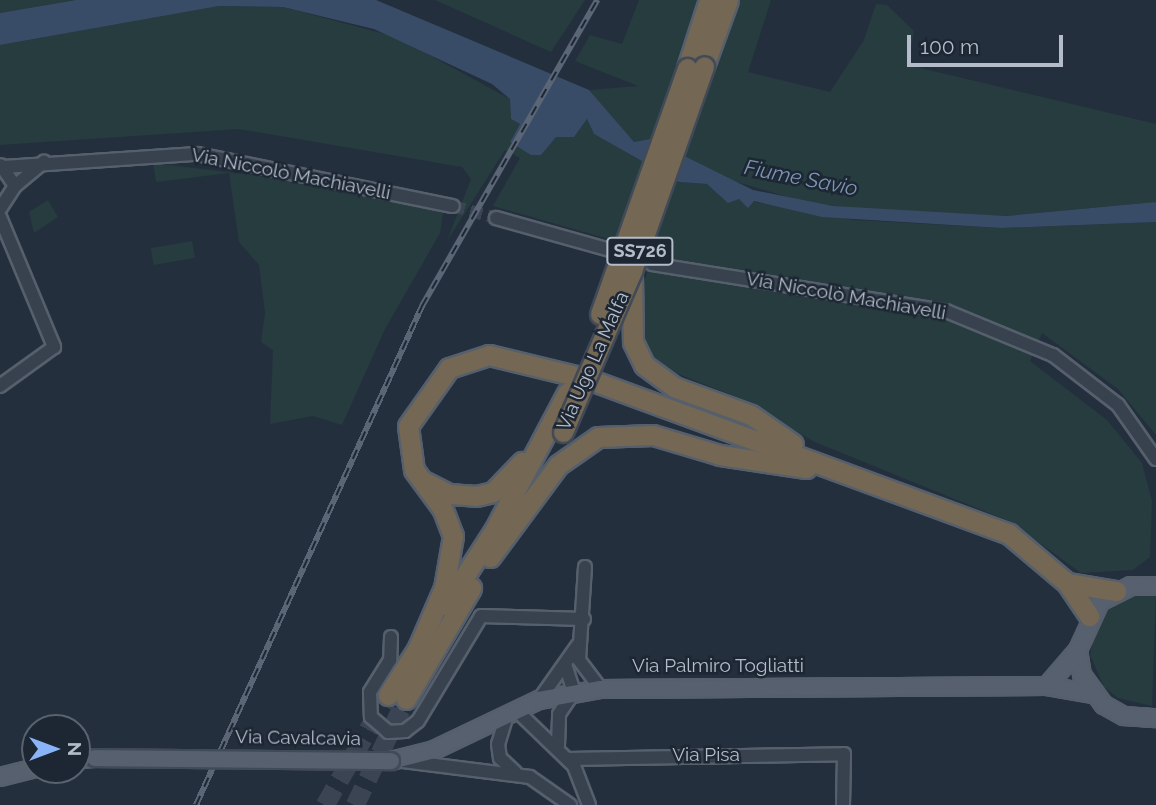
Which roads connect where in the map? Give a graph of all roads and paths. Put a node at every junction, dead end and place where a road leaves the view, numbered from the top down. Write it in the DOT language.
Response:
graph roads {
  1 [pos="709,0"];
  2 [pos="728,0"];
  3 [pos="696,67"];
  4 [pos="45,161"];
  5 [pos="2,166"];
  6 [pos="15,186"];
  7 [pos="5,205"];
  8 [pos="453,206"];
  9 [pos="0,217"];
  10 [pos="496,218"];
  11 [pos="9,234"];
  12 [pos="610,250"];
  13 [pos="652,264"];
  14 [pos="632,271"];
  15 [pos="0,386"];
  16 [pos="567,393"];
  17 [pos="1156,459"];
  18 [pos="833,468"];
  19 [pos="424,482"];
  20 [pos="929,500"];
  21 [pos="490,557"];
  22 [pos="585,567"];
  23 [pos="1067,583"];
  24 [pos="1155,583"];
  25 [pos="1116,591"];
  26 [pos="1088,616"];
  27 [pos="584,619"];
  28 [pos="391,637"];
  29 [pos="578,645"];
  30 [pos="416,650"];
  31 [pos="1078,650"];
  32 [pos="565,664"];
  33 [pos="1047,687"];
  34 [pos="601,689"];
  35 [pos="574,692"];
  36 [pos="1093,694"];
  37 [pos="539,700"];
  38 [pos="511,713"];
  39 [pos="1156,718"];
  40 [pos="558,746"];
  41 [pos="91,758"];
  42 [pos="568,759"];
  43 [pos="397,761"];
  44 [pos="21,772"];
  45 [pos="518,774"];
  46 [pos="0,777"];
  47 [pos="570,805"];
  48 [pos="589,805"];
  49 [pos="843,805"];
  1 -- 3 [label="highway, Via Ugo La Malfa / SS726"];
  2 -- 3 [label="highway, Via Ugo La Malfa / SS726"];
  3 -- 14 [label="highway, Via Ugo La Malfa / SS726, bridge"];
  3 -- 16 [label="highway, Via Ugo La Malfa / SS726, bridge"];
  4 -- 5 [label="street, Via Niccolò Machiavelli"];
  4 -- 6 [label="street"];
  4 -- 8 [label="street, Via Niccolò Machiavelli"];
  5 -- 6 [label="street"];
  6 -- 7 [label="street"];
  7 -- 11 [label="street"];
  9 -- 11 [label="street"];
  10 -- 12 [label="street"];
  11 -- 15 [label="street"];
  13 -- 17 [label="street, Via Niccolò Machiavelli"];
  14 -- 18 [label="highway, bridge"];
  14 -- 21 [label="highway, Via Ugo La Malfa / SS726, bridge"];
  16 -- 19 [label="highway"];
  16 -- 30 [label="highway, Via Ugo La Malfa / SS726"];
  18 -- 19 [label="highway"];
  18 -- 20 [label="highway"];
  19 -- 30 [label="highway"];
  20 -- 21 [label="highway"];
  20 -- 23 [label="highway"];
  21 -- 30 [label="highway, Via Ugo La Malfa / SS726"];
  22 -- 27 [label="street"];
  23 -- 25 [label="highway"];
  23 -- 26 [label="highway"];
  24 -- 25 [label="main road"];
  25 -- 26 [label="main road"];
  26 -- 31 [label="main road"];
  27 -- 28 [label="street"];
  27 -- 29 [label="street"];
  29 -- 32 [label="street"];
  29 -- 34 [label="street"];
  31 -- 33 [label="main road"];
  31 -- 36 [label="main road"];
  32 -- 35 [label="street"];
  32 -- 37 [label="street"];
  33 -- 34 [label="main road, Via Palmiro Togliatti"];
  33 -- 36 [label="main road, Via Palmiro Togliatti"];
  34 -- 35 [label="main road, Via Palmiro Togliatti"];
  35 -- 37 [label="main road, Via Palmiro Togliatti"];
  35 -- 40 [label="street"];
  36 -- 39 [label="main road"];
  37 -- 38 [label="main road, Via Palmiro Togliatti"];
  38 -- 40 [label="street"];
  38 -- 43 [label="main road, Via Palmiro Togliatti"];
  38 -- 45 [label="street, Via Cavalcavia"];
  40 -- 42 [label="street"];
  41 -- 43 [label="main road, Via Cavalcavia, bridge"];
  42 -- 48 [label="street"];
  42 -- 49 [label="street, Via Pisa"];
  43 -- 45 [label="street, Via Cavalcavia"];
  44 -- 46 [label="main road"];
  45 -- 47 [label="street, Via Cavalcavia"];
}
